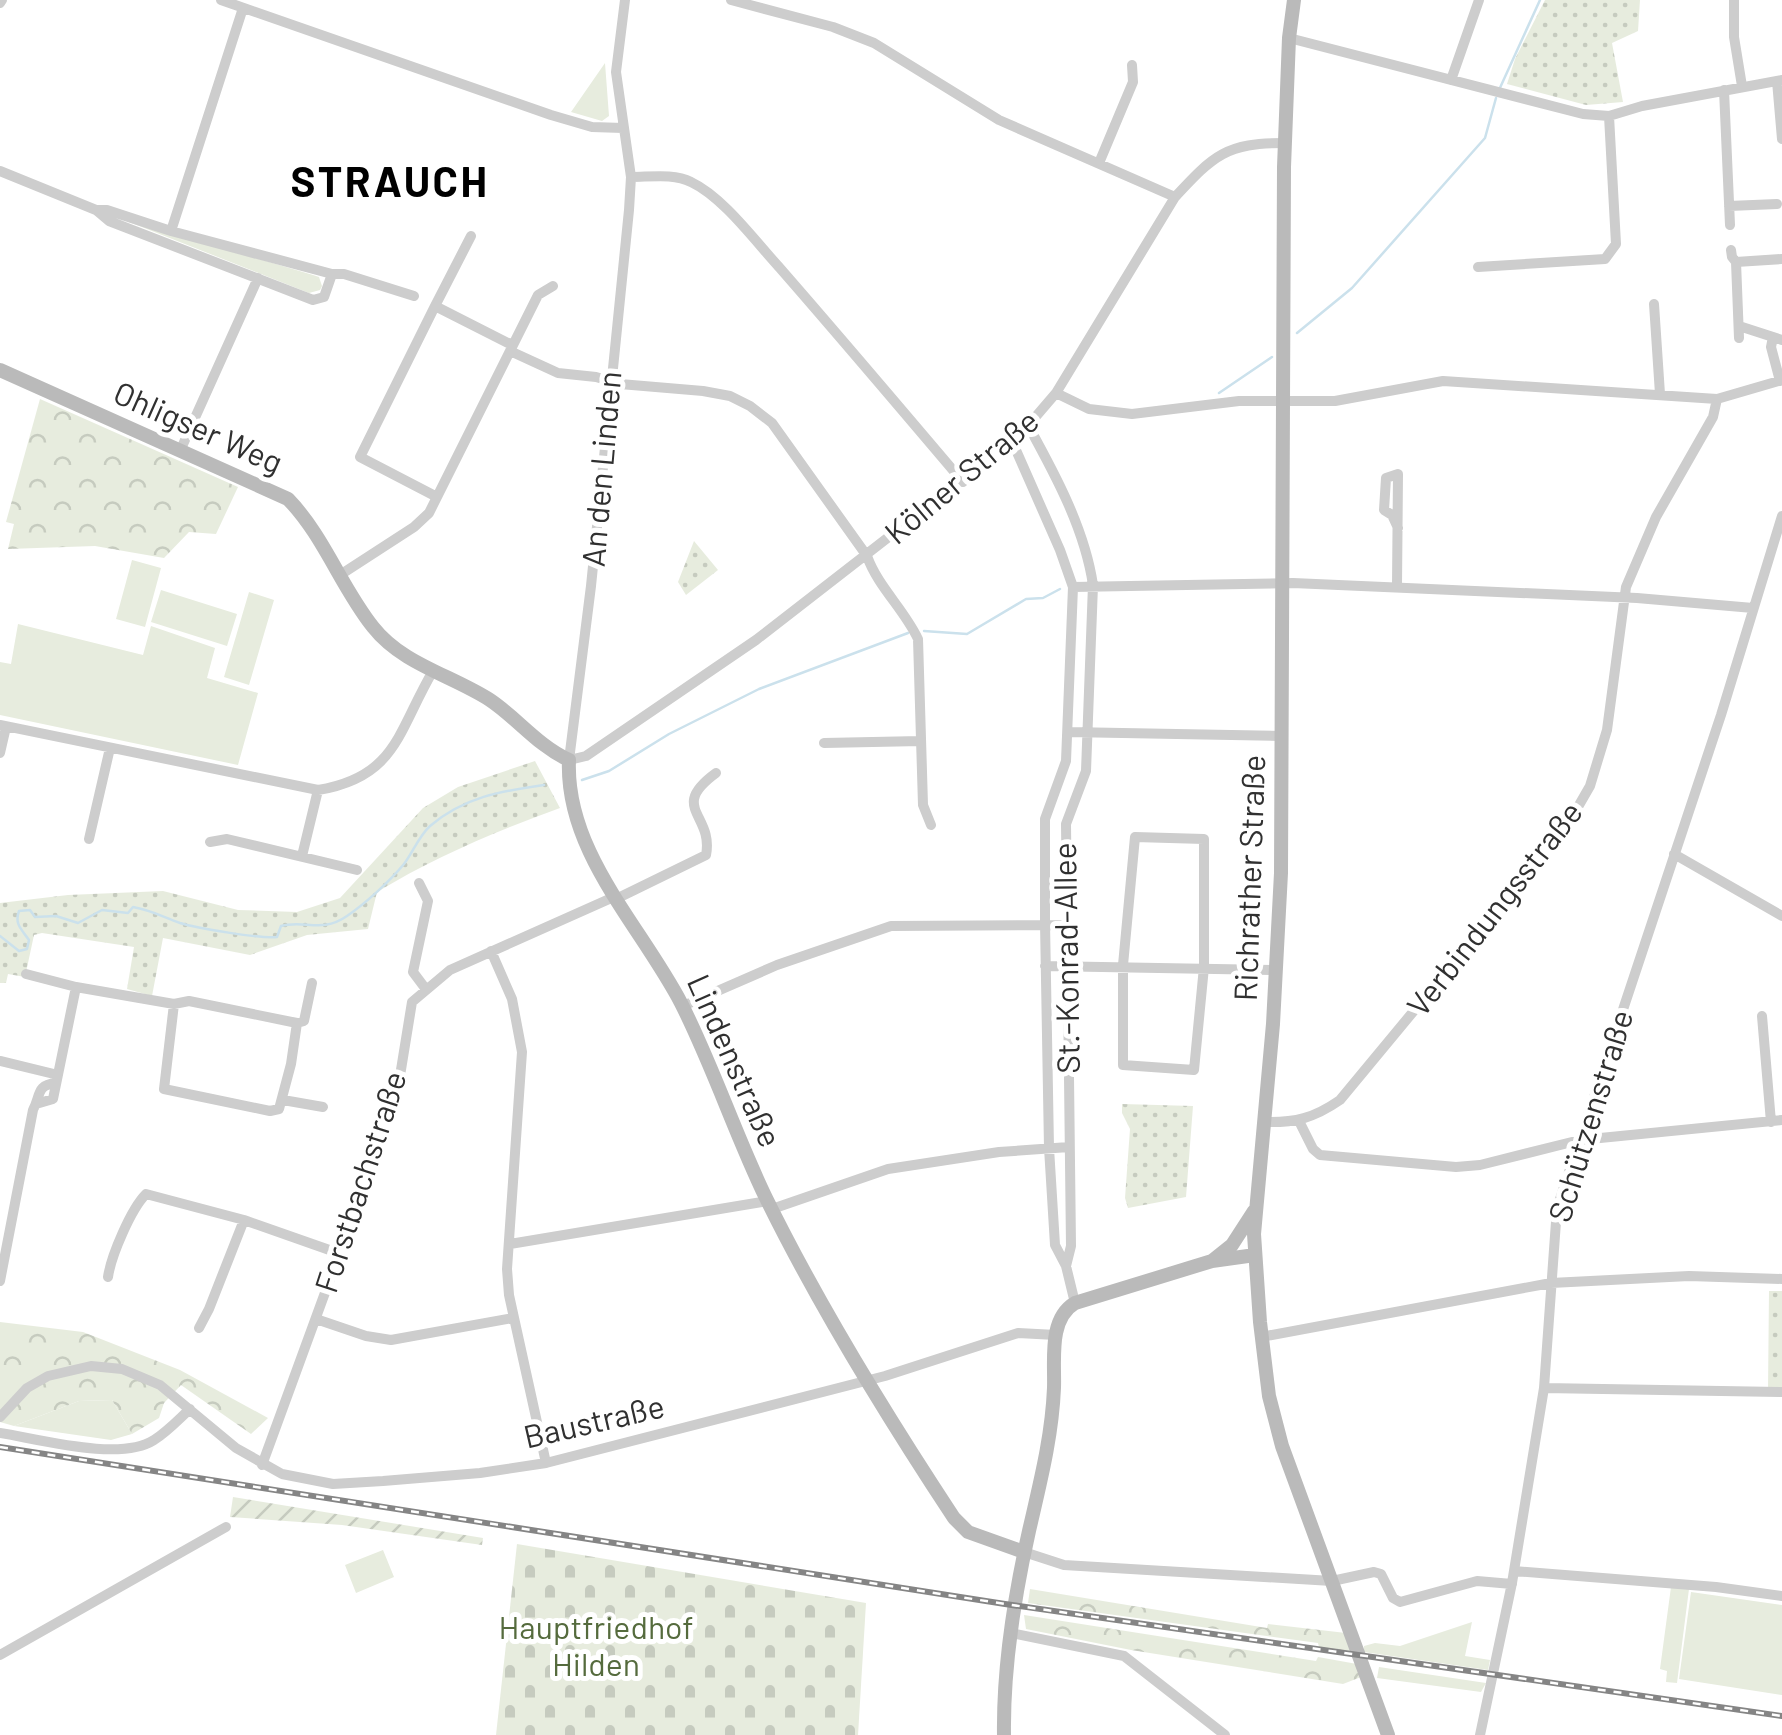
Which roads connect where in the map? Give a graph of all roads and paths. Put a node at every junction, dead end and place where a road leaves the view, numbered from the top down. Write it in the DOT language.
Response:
graph roads {
  1 [pos="220,0"];
  2 [pos="624,0"];
  3 [pos="731,0"];
  4 [pos="1294,0"];
  5 [pos="1479,0"];
  6 [pos="1734,0"];
  7 [pos="243,8"];
  8 [pos="1289,38"];
  9 [pos="1132,65"];
  10 [pos="1451,80"];
  11 [pos="1780,80"];
  12 [pos="1742,86"];
  13 [pos="1724,90"];
  14 [pos="1609,116"];
  15 [pos="622,128"];
  16 [pos="1782,138"];
  17 [pos="1284,142"];
  18 [pos="1098,163"];
  19 [pos="0,170"];
  20 [pos="631,177"];
  21 [pos="1175,197"];
  22 [pos="1778,204"];
  23 [pos="1730,206"];
  24 [pos="96,210"];
  25 [pos="1730,225"];
  26 [pos="171,230"];
  27 [pos="470,236"];
  28 [pos="1731,250"];
  29 [pos="1782,259"];
  30 [pos="1736,262"];
  31 [pos="1478,267"];
  32 [pos="332,274"];
  33 [pos="258,278"];
  34 [pos="553,286"];
  35 [pos="414,296"];
  36 [pos="1654,304"];
  37 [pos="435,306"];
  38 [pos="1777,338"];
  39 [pos="511,348"];
  40 [pos="0,370"];
  41 [pos="610,381"];
  42 [pos="1781,381"];
  43 [pos="1056,393"];
  44 [pos="1660,394"];
  45 [pos="1717,399"];
  46 [pos="1282,402"];
  47 [pos="1029,427"];
  48 [pos="1012,441"];
  49 [pos="180,451"];
  50 [pos="963,482"];
  51 [pos="436,497"];
  52 [pos="1782,516"];
  53 [pos="1398,528"];
  54 [pos="867,556"];
  55 [pos="340,575"];
  56 [pos="1282,584"];
  57 [pos="1094,585"];
  58 [pos="1397,586"];
  59 [pos="1073,587"];
  60 [pos="1623,597"];
  61 [pos="1753,608"];
  62 [pos="433,671"];
  63 [pos="3,726"];
  64 [pos="1068,732"];
  65 [pos="1089,734"];
  66 [pos="1282,736"];
  67 [pos="921,741"];
  68 [pos="824,743"];
  69 [pos="110,748"];
  70 [pos="0,753"];
  71 [pos="569,760"];
  72 [pos="716,772"];
  73 [pos="318,790"];
  74 [pos="931,826"];
  75 [pos="89,839"];
  76 [pos="210,842"];
  77 [pos="1674,854"];
  78 [pos="302,856"];
  79 [pos="356,870"];
  80 [pos="420,883"];
  81 [pos="617,897"];
  82 [pos="1782,916"];
  83 [pos="1045,923"];
  84 [pos="1066,925"];
  85 [pos="491,951"];
  86 [pos="1068,965"];
  87 [pos="1124,965"];
  88 [pos="1045,966"];
  89 [pos="1204,967"];
  90 [pos="1276,970"];
  91 [pos="26,974"];
  92 [pos="312,983"];
  93 [pos="76,988"];
  94 [pos="425,988"];
  95 [pos="174,1004"];
  96 [pos="683,1006"];
  97 [pos="1762,1016"];
  98 [pos="296,1023"];
  99 [pos="1,1061"];
  100 [pos="57,1080"];
  101 [pos="284,1100"];
  102 [pos="323,1107"];
  103 [pos="1777,1121"];
  104 [pos="1264,1122"];
  105 [pos="1299,1122"];
  106 [pos="1580,1140"];
  107 [pos="1070,1146"];
  108 [pos="1049,1148"];
  109 [pos="770,1205"];
  110 [pos="1256,1206"];
  111 [pos="244,1220"];
  112 [pos="510,1244"];
  113 [pos="1232,1245"];
  114 [pos="338,1253"];
  115 [pos="1255,1256"];
  116 [pos="1212,1261"];
  117 [pos="1066,1266"];
  118 [pos="108,1277"];
  119 [pos="1782,1279"];
  120 [pos="0,1281"];
  121 [pos="1552,1284"];
  122 [pos="1075,1303"];
  123 [pos="316,1318"];
  124 [pos="514,1318"];
  125 [pos="199,1328"];
  126 [pos="1056,1335"];
  127 [pos="1261,1337"];
  128 [pos="868,1381"];
  129 [pos="1544,1388"];
  130 [pos="1782,1392"];
  131 [pos="190,1409"];
  132 [pos="0,1417"];
  133 [pos="3,1433"];
  134 [pos="546,1463"];
  135 [pos="262,1465"];
  136 [pos="226,1527"];
  137 [pos="1031,1555"];
  138 [pos="1514,1571"];
  139 [pos="1332,1582"];
  140 [pos="1512,1584"];
  141 [pos="1782,1596"];
  142 [pos="1011,1634"];
  143 [pos="0,1655"];
  144 [pos="1004,1735"];
  145 [pos="1225,1735"];
  146 [pos="1388,1735"];
  147 [pos="1480,1735"];
  1 -- 7 [label="street"];
  2 -- 15 [label="street, An den Linden"];
  3 -- 18 [label="street"];
  4 -- 8 [label="main road, Richrather Straße"];
  5 -- 10 [label="street"];
  6 -- 12 [label="street"];
  7 -- 15 [label="street"];
  7 -- 26 [label="street"];
  8 -- 10 [label="street"];
  8 -- 17 [label="main road, Richrather Straße"];
  9 -- 18 [label="street"];
  10 -- 14 [label="street"];
  11 -- 12 [label="street"];
  11 -- 16 [label="street"];
  12 -- 13 [label="street"];
  13 -- 14 [label="street"];
  13 -- 23 [label="street"];
  14 -- 31 [label="street"];
  15 -- 20 [label="street, An den Linden"];
  17 -- 21 [label="street, Kölner Straße"];
  17 -- 46 [label="main road, Richrather Straße"];
  18 -- 21 [label="street"];
  19 -- 24 [label="street"];
  20 -- 41 [label="street, An den Linden"];
  20 -- 50 [label="street"];
  21 -- 43 [label="street, Kölner Straße"];
  22 -- 23 [label="street"];
  23 -- 25 [label="street"];
  24 -- 26 [label="street"];
  24 -- 33 [label="street"];
  26 -- 32 [label="street"];
  27 -- 37 [label="street"];
  28 -- 30 [label="street"];
  29 -- 30 [label="street"];
  30 -- 38 [label="street"];
  32 -- 33 [label="street"];
  32 -- 35 [label="street"];
  33 -- 49 [label="street"];
  34 -- 39 [label="street"];
  36 -- 44 [label="street"];
  37 -- 39 [label="street"];
  37 -- 51 [label="street"];
  38 -- 42 [label="street"];
  39 -- 41 [label="street"];
  39 -- 51 [label="street"];
  40 -- 49 [label="main road, Ohligser Weg"];
  41 -- 54 [label="street"];
  41 -- 71 [label="street, An den Linden"];
  42 -- 45 [label="street"];
  43 -- 46 [label="street"];
  43 -- 47 [label="street, Kölner Straße"];
  44 -- 45 [label="street"];
  44 -- 46 [label="street"];
  45 -- 60 [label="street, Verbindungsstraße"];
  46 -- 56 [label="main road, Richrather Straße"];
  47 -- 48 [label="street, Kölner Straße"];
  47 -- 57 [label="street, St.-Konrad-Allee"];
  48 -- 50 [label="street, Kölner Straße"];
  48 -- 59 [label="street, St.-Konrad-Allee"];
  49 -- 55 [label="main road, Ohligser Weg"];
  50 -- 54 [label="street, Kölner Straße"];
  51 -- 55 [label="street"];
  52 -- 61 [label="street, Schützenstraße"];
  53 -- 58 [label="street"];
  54 -- 67 [label="street"];
  54 -- 71 [label="street, Kölner Straße"];
  55 -- 62 [label="main road, Ohligser Weg"];
  56 -- 57 [label="street"];
  56 -- 58 [label="street"];
  56 -- 66 [label="main road, Richrather Straße"];
  57 -- 59 [label="street"];
  57 -- 65 [label="street, St.-Konrad-Allee"];
  58 -- 60 [label="street"];
  59 -- 64 [label="street, St.-Konrad-Allee"];
  60 -- 61 [label="street"];
  60 -- 105 [label="street, Verbindungsstraße"];
  61 -- 77 [label="street, Schützenstraße"];
  62 -- 71 [label="main road, Ohligser Weg"];
  62 -- 73 [label="street"];
  63 -- 69 [label="street"];
  63 -- 70 [label="street"];
  64 -- 65 [label="street"];
  64 -- 83 [label="street, St.-Konrad-Allee"];
  65 -- 66 [label="street"];
  65 -- 84 [label="street, St.-Konrad-Allee"];
  66 -- 90 [label="main road, Richrather Straße"];
  67 -- 68 [label="street"];
  67 -- 74 [label="street"];
  69 -- 73 [label="street"];
  69 -- 75 [label="street"];
  71 -- 81 [label="main road, Lindenstraße"];
  72 -- 81 [label="street"];
  73 -- 78 [label="street"];
  76 -- 78 [label="street"];
  77 -- 82 [label="street"];
  77 -- 106 [label="street, Schützenstraße"];
  78 -- 79 [label="street"];
  80 -- 94 [label="street"];
  81 -- 85 [label="street"];
  81 -- 96 [label="main road, Lindenstraße"];
  83 -- 84 [label="street"];
  83 -- 88 [label="street, St.-Konrad-Allee"];
  83 -- 96 [label="street"];
  84 -- 86 [label="street, St.-Konrad-Allee"];
  85 -- 94 [label="street"];
  85 -- 112 [label="street"];
  86 -- 87 [label="street"];
  86 -- 88 [label="street"];
  86 -- 107 [label="street, St.-Konrad-Allee"];
  87 -- 89 [label="street"];
  87 -- 89 [label="street"];
  87 -- 89 [label="street"];
  88 -- 108 [label="street, St.-Konrad-Allee"];
  89 -- 90 [label="street"];
  90 -- 104 [label="main road, Richrather Straße"];
  91 -- 93 [label="street"];
  92 -- 98 [label="street"];
  93 -- 95 [label="street"];
  93 -- 100 [label="street"];
  94 -- 114 [label="street, Forstbachstraße"];
  95 -- 98 [label="street"];
  95 -- 101 [label="street"];
  96 -- 109 [label="main road, Lindenstraße"];
  97 -- 103 [label="street"];
  98 -- 101 [label="street"];
  99 -- 100 [label="street"];
  100 -- 120 [label="street"];
  101 -- 102 [label="street"];
  103 -- 106 [label="street"];
  104 -- 105 [label="street, Verbindungsstraße"];
  104 -- 110 [label="main road, Richrather Straße"];
  105 -- 106 [label="street"];
  106 -- 121 [label="street, Schützenstraße"];
  107 -- 108 [label="street"];
  107 -- 117 [label="street, St.-Konrad-Allee"];
  108 -- 109 [label="street"];
  108 -- 117 [label="street, St.-Konrad-Allee"];
  109 -- 112 [label="street"];
  109 -- 128 [label="main road, Lindenstraße"];
  110 -- 113 [label="main road"];
  110 -- 115 [label="main road, Richrather Straße"];
  111 -- 114 [label="street"];
  111 -- 118 [label="street"];
  111 -- 125 [label="street"];
  112 -- 124 [label="street"];
  113 -- 115 [label="main road"];
  113 -- 116 [label="main road"];
  114 -- 123 [label="street, Forstbachstraße"];
  115 -- 116 [label="main road"];
  115 -- 127 [label="main road, Richrather Straße"];
  116 -- 122 [label="main road"];
  117 -- 122 [label="street, St.-Konrad-Allee"];
  119 -- 121 [label="street"];
  121 -- 127 [label="street"];
  121 -- 129 [label="street, Schützenstraße"];
  122 -- 126 [label="main road"];
  123 -- 124 [label="street"];
  123 -- 135 [label="street, Forstbachstraße"];
  124 -- 134 [label="street"];
  126 -- 128 [label="street, Baustraße"];
  126 -- 137 [label="main road"];
  127 -- 139 [label="main road, Richrather Straße"];
  128 -- 134 [label="street, Baustraße"];
  128 -- 137 [label="main road, Lindenstraße"];
  129 -- 130 [label="street"];
  129 -- 138 [label="street, Schützenstraße"];
  131 -- 132 [label="street, Baustraße"];
  131 -- 133 [label="street"];
  131 -- 135 [label="street, Baustraße"];
  134 -- 135 [label="street, Baustraße"];
  136 -- 143 [label="street"];
  137 -- 139 [label="street"];
  137 -- 142 [label="main road"];
  138 -- 140 [label="street, Schützenstraße"];
  138 -- 141 [label="street"];
  139 -- 140 [label="street"];
  139 -- 146 [label="main road, Richrather Straße"];
  140 -- 147 [label="street, Schützenstraße"];
  142 -- 144 [label="main road"];
  142 -- 145 [label="street"];
}
